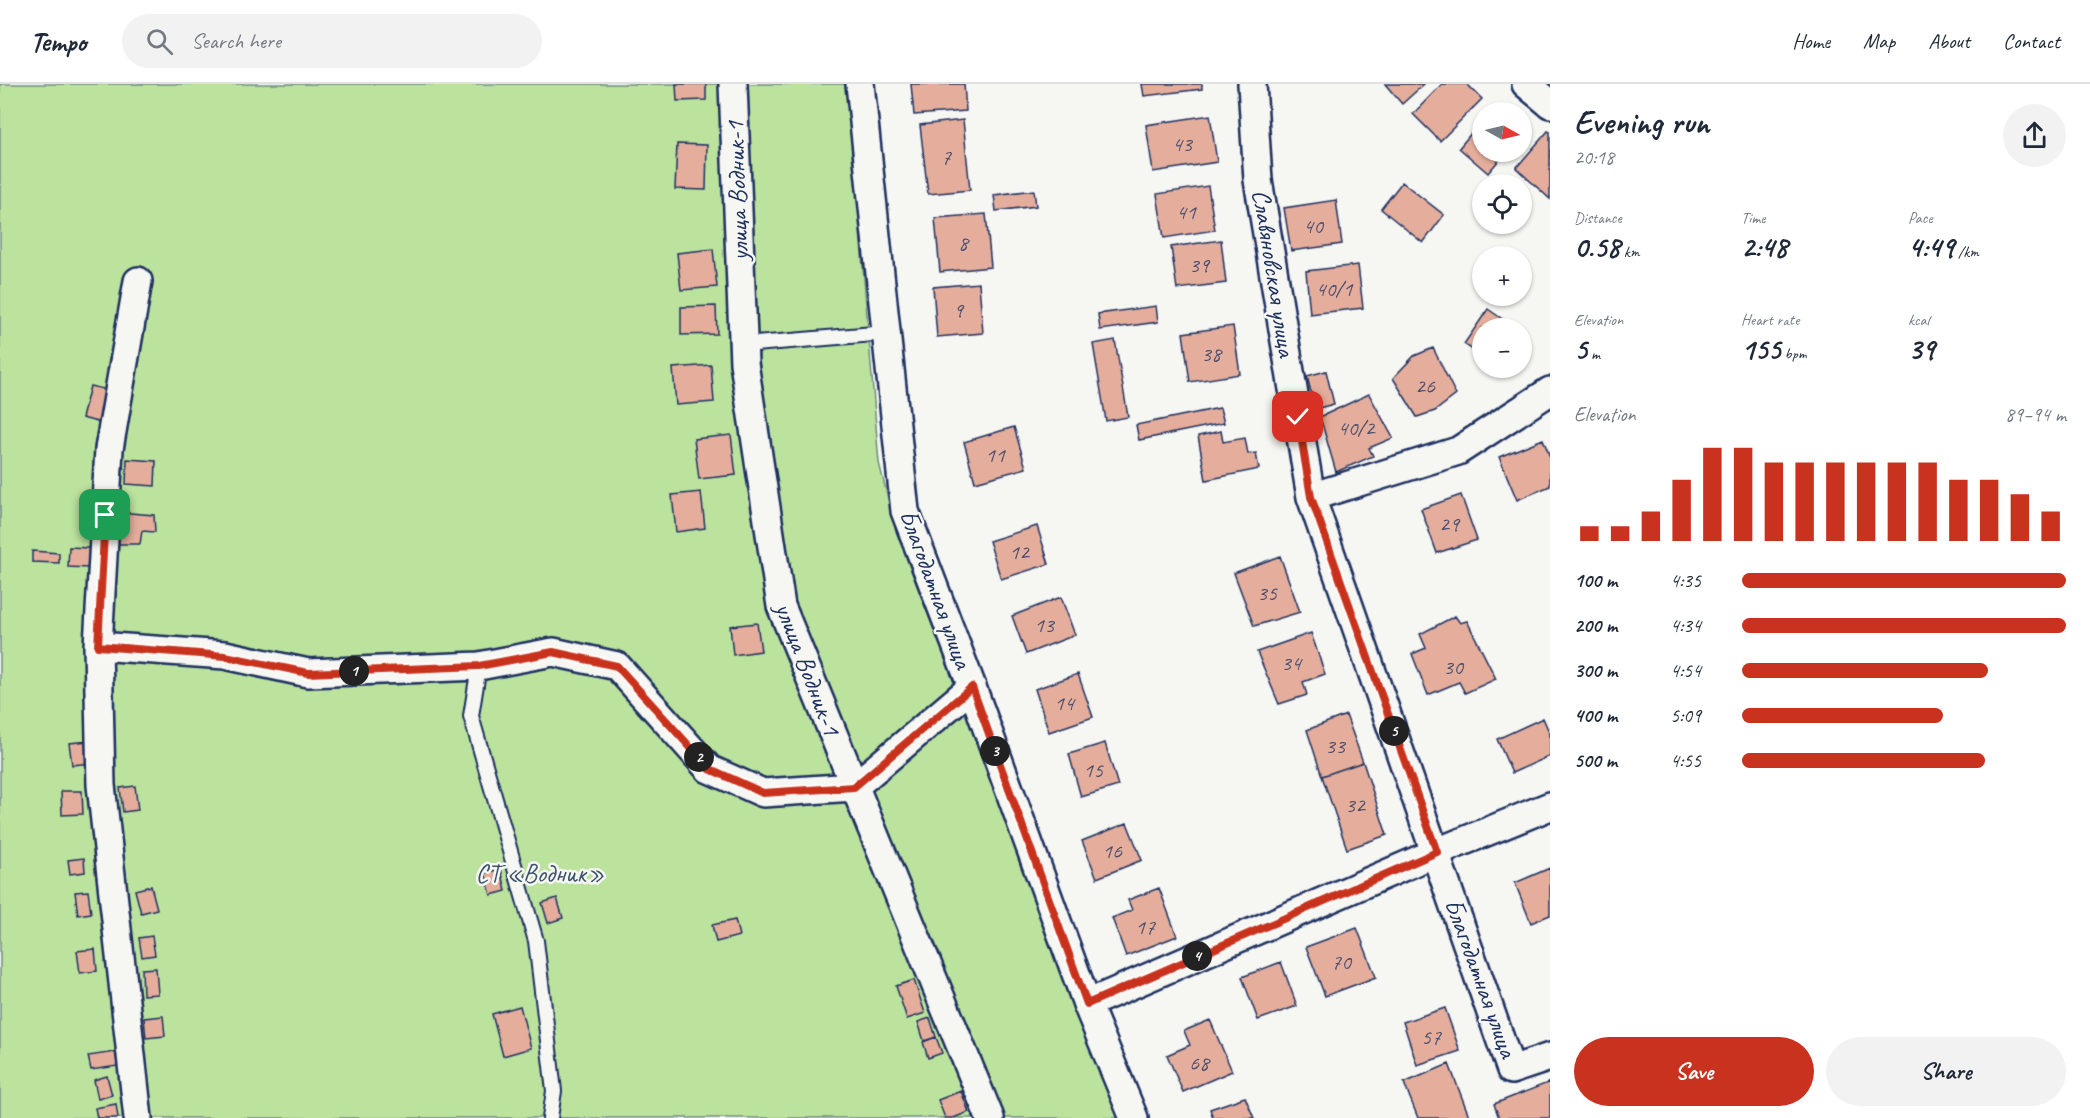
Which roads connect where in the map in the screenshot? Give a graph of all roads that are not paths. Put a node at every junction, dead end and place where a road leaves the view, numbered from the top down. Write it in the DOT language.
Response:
graph roads {
  1 [pos="733,84"];
  2 [pos="860,84"];
  3 [pos="1252,84"];
  4 [pos="1526,84"];
  5 [pos="1550,104"];
  6 [pos="138,281"];
  7 [pos="886,333"];
  8 [pos="743,345"];
  9 [pos="1550,391"];
  10 [pos="1311,497"];
  11 [pos="98,646"];
  12 [pos="479,666"];
  13 [pos="972,687"];
  14 [pos="854,787"];
  15 [pos="1550,806"];
  16 [pos="1437,852"];
  17 [pos="1087,1004"];
  18 [pos="1550,1057"];
  19 [pos="138,1118"];
  20 [pos="550,1118"];
  21 [pos="990,1118"];
  22 [pos="1134,1118"];
  1 -- 8 [label="street, улица Водник-1"];
  2 -- 7 [label="street, Благодатная улица"];
  3 -- 10 [label="street, Славяновская улица"];
  4 -- 5 [label="street"];
  6 -- 11 [label="street"];
  7 -- 8 [label="lane"];
  7 -- 13 [label="street, Благодатная улица"];
  8 -- 14 [label="street, улица Водник-1"];
  9 -- 10 [label="street"];
  10 -- 16 [label="street, Славяновская улица"];
  11 -- 12 [label="street"];
  11 -- 19 [label="street"];
  12 -- 14 [label="street"];
  12 -- 20 [label="lane"];
  13 -- 14 [label="street"];
  13 -- 17 [label="street, Благодатная улица"];
  14 -- 21 [label="street, улица Водник-1"];
  15 -- 16 [label="street"];
  16 -- 17 [label="street"];
  16 -- 18 [label="street, Благодатная улица"];
  17 -- 22 [label="street, Благодатная улица"];
}
